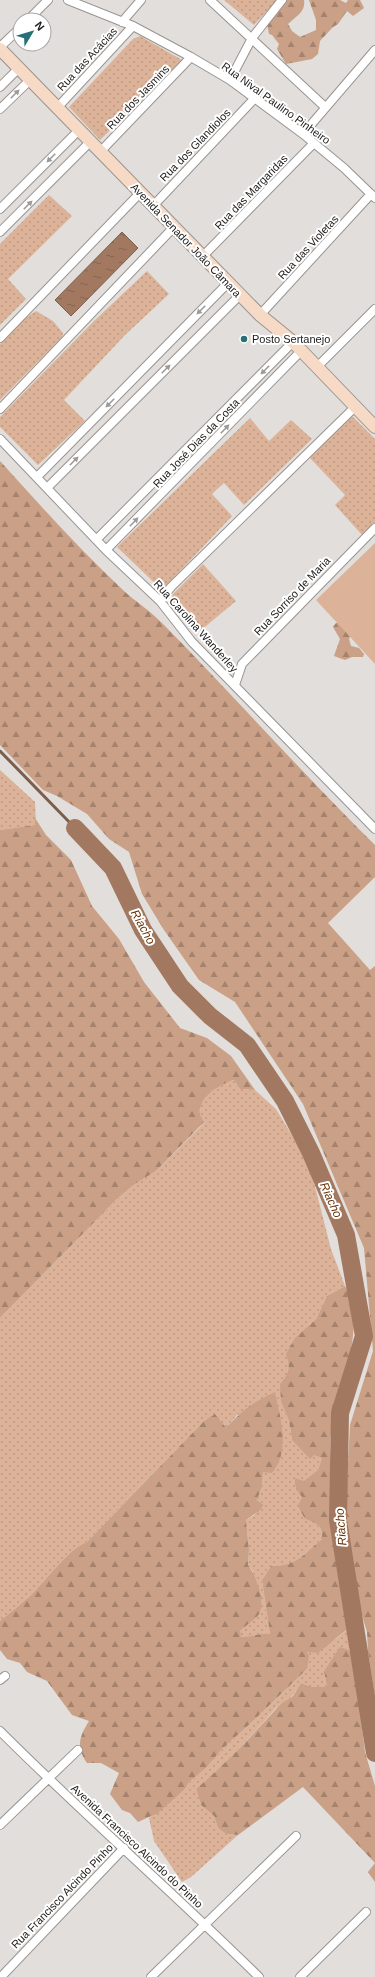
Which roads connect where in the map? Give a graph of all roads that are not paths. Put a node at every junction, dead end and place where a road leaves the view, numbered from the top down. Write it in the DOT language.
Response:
graph roads {
  1 [pos="48,0"];
  2 [pos="68,0"];
  3 [pos="141,0"];
  4 [pos="210,0"];
  5 [pos="282,0"];
  6 [pos="36,12"];
  7 [pos="122,22"];
  8 [pos="133,26"];
  9 [pos="12,36"];
  10 [pos="252,38"];
  11 [pos="0,48"];
  12 [pos="375,50"];
  13 [pos="191,57"];
  14 [pos="19,68"];
  15 [pos="30,80"];
  16 [pos="230,80"];
  17 [pos="0,87"];
  18 [pos="254,99"];
  19 [pos="325,107"];
  20 [pos="57,108"];
  21 [pos="0,109"];
  22 [pos="79,130"];
  23 [pos="304,134"];
  24 [pos="90,142"];
  25 [pos="314,143"];
  26 [pos="100,152"];
  27 [pos="140,193"];
  28 [pos="373,196"];
  29 [pos="153,206"];
  30 [pos="0,209"];
  31 [pos="174,227"];
  32 [pos="0,232"];
  33 [pos="203,256"];
  34 [pos="228,283"];
  35 [pos="240,295"];
  36 [pos="375,309"];
  37 [pos="260,315"];
  38 [pos="0,338"];
  39 [pos="293,342"];
  40 [pos="302,351"];
  41 [pos="317,367"];
  42 [pos="355,407"];
  43 [pos="0,410"];
  44 [pos="374,423"];
  45 [pos="0,439"];
  46 [pos="37,477"];
  47 [pos="47,488"];
  48 [pos="375,528"];
  49 [pos="97,539"];
  50 [pos="106,550"];
  51 [pos="160,601"];
  52 [pos="235,686"];
  53 [pos="375,829"];
  54 [pos="0,1731"];
  55 [pos="78,1750"];
  56 [pos="48,1779"];
  57 [pos="0,1825"];
  58 [pos="296,1836"];
  59 [pos="124,1848"];
  60 [pos="366,1912"];
  61 [pos="205,1923"];
  62 [pos="2,1977"];
  63 [pos="151,1977"];
  64 [pos="259,1977"];
  65 [pos="300,1977"];
  1 -- 6 [label="street"];
  2 -- 7 [label="street, Rua Nival Paulino Pinheiro"];
  3 -- 7 [label="street"];
  4 -- 10 [label="street"];
  5 -- 10 [label="street"];
  7 -- 8 [label="street, Rua Nival Paulino Pinheiro"];
  8 -- 13 [label="street, Rua Nival Paulino Pinheiro"];
  8 -- 20 [label="street, Rua das Acácias"];
  9 -- 11 [label="street"];
  10 -- 16 [label="street"];
  10 -- 19 [label="street"];
  11 -- 14 [label="main road, Avenida Senador João Câmara"];
  12 -- 19 [label="street"];
  13 -- 16 [label="street, Rua Nival Paulino Pinheiro"];
  13 -- 26 [label="street, Rua dos Jasmins"];
  14 -- 15 [label="main road, Avenida Senador João Câmara"];
  14 -- 17 [label="street"];
  15 -- 20 [label="main road, Avenida Senador João Câmara"];
  21 -- 15 [label="street, one-way"];
  16 -- 18 [label="street, Rua Nival Paulino Pinheiro"];
  18 -- 23 [label="street, Rua Nival Paulino Pinheiro"];
  18 -- 29 [label="street, Rua dos Glandiolos"];
  19 -- 23 [label="street"];
  20 -- 22 [label="main road, Avenida Senador João Câmara"];
  22 -- 24 [label="main road, Avenida Senador João Câmara"];
  22 -- 30 [label="street, one-way"];
  23 -- 25 [label="street, Rua Nival Paulino Pinheiro"];
  24 -- 26 [label="main road, Avenida Senador João Câmara"];
  32 -- 24 [label="street, one-way"];
  25 -- 28 [label="street, Rua Nival Paulino Pinheiro"];
  25 -- 33 [label="street, Rua das Margaridas"];
  26 -- 27 [label="main road, Avenida Senador João Câmara"];
  27 -- 29 [label="main road, Avenida Senador João Câmara"];
  27 -- 38 [label="street"];
  28 -- 37 [label="street, Rua das Violetas"];
  29 -- 31 [label="main road, Avenida Senador João Câmara"];
  31 -- 33 [label="main road, Avenida Senador João Câmara"];
  31 -- 43 [label="street"];
  33 -- 34 [label="main road, Avenida Senador João Câmara"];
  34 -- 35 [label="main road, Avenida Senador João Câmara"];
  34 -- 46 [label="street, one-way"];
  35 -- 37 [label="main road, Avenida Senador João Câmara"];
  47 -- 35 [label="street, one-way"];
  36 -- 41 [label="street"];
  37 -- 39 [label="main road, Avenida Senador João Câmara"];
  39 -- 40 [label="main road, Avenida Senador João Câmara"];
  39 -- 49 [label="street, Rua José Dias da Costa, one-way"];
  40 -- 41 [label="main road, Avenida Senador João Câmara"];
  50 -- 40 [label="street, Rua José Dias da Costa, one-way"];
  41 -- 42 [label="main road, Avenida Senador João Câmara"];
  42 -- 44 [label="main road, Avenida Senador João Câmara"];
  42 -- 51 [label="street"];
  45 -- 46 [label="street, Rua Carolina Wanderley"];
  46 -- 47 [label="street, Rua Carolina Wanderley"];
  47 -- 49 [label="street, Rua Carolina Wanderley"];
  48 -- 52 [label="street, Rua Sorriso de Maria"];
  49 -- 50 [label="street, Rua Carolina Wanderley"];
  50 -- 51 [label="street, Rua Carolina Wanderley"];
  51 -- 52 [label="street, Rua Carolina Wanderley"];
  52 -- 53 [label="street, Rua Carolina Wanderley"];
  54 -- 56 [label="street, Avenida Francisco Alcindo do Pinho"];
  55 -- 56 [label="street"];
  56 -- 57 [label="street"];
  56 -- 59 [label="street, Avenida Francisco Alcindo do Pinho"];
  58 -- 61 [label="street"];
  59 -- 61 [label="street, Avenida Francisco Alcindo do Pinho"];
  59 -- 62 [label="street, Rua Francisco Alcindo Pinho"];
  60 -- 65 [label="street"];
  61 -- 63 [label="street"];
  61 -- 64 [label="street, Avenida Francisco Alcindo do Pinho"];
}
